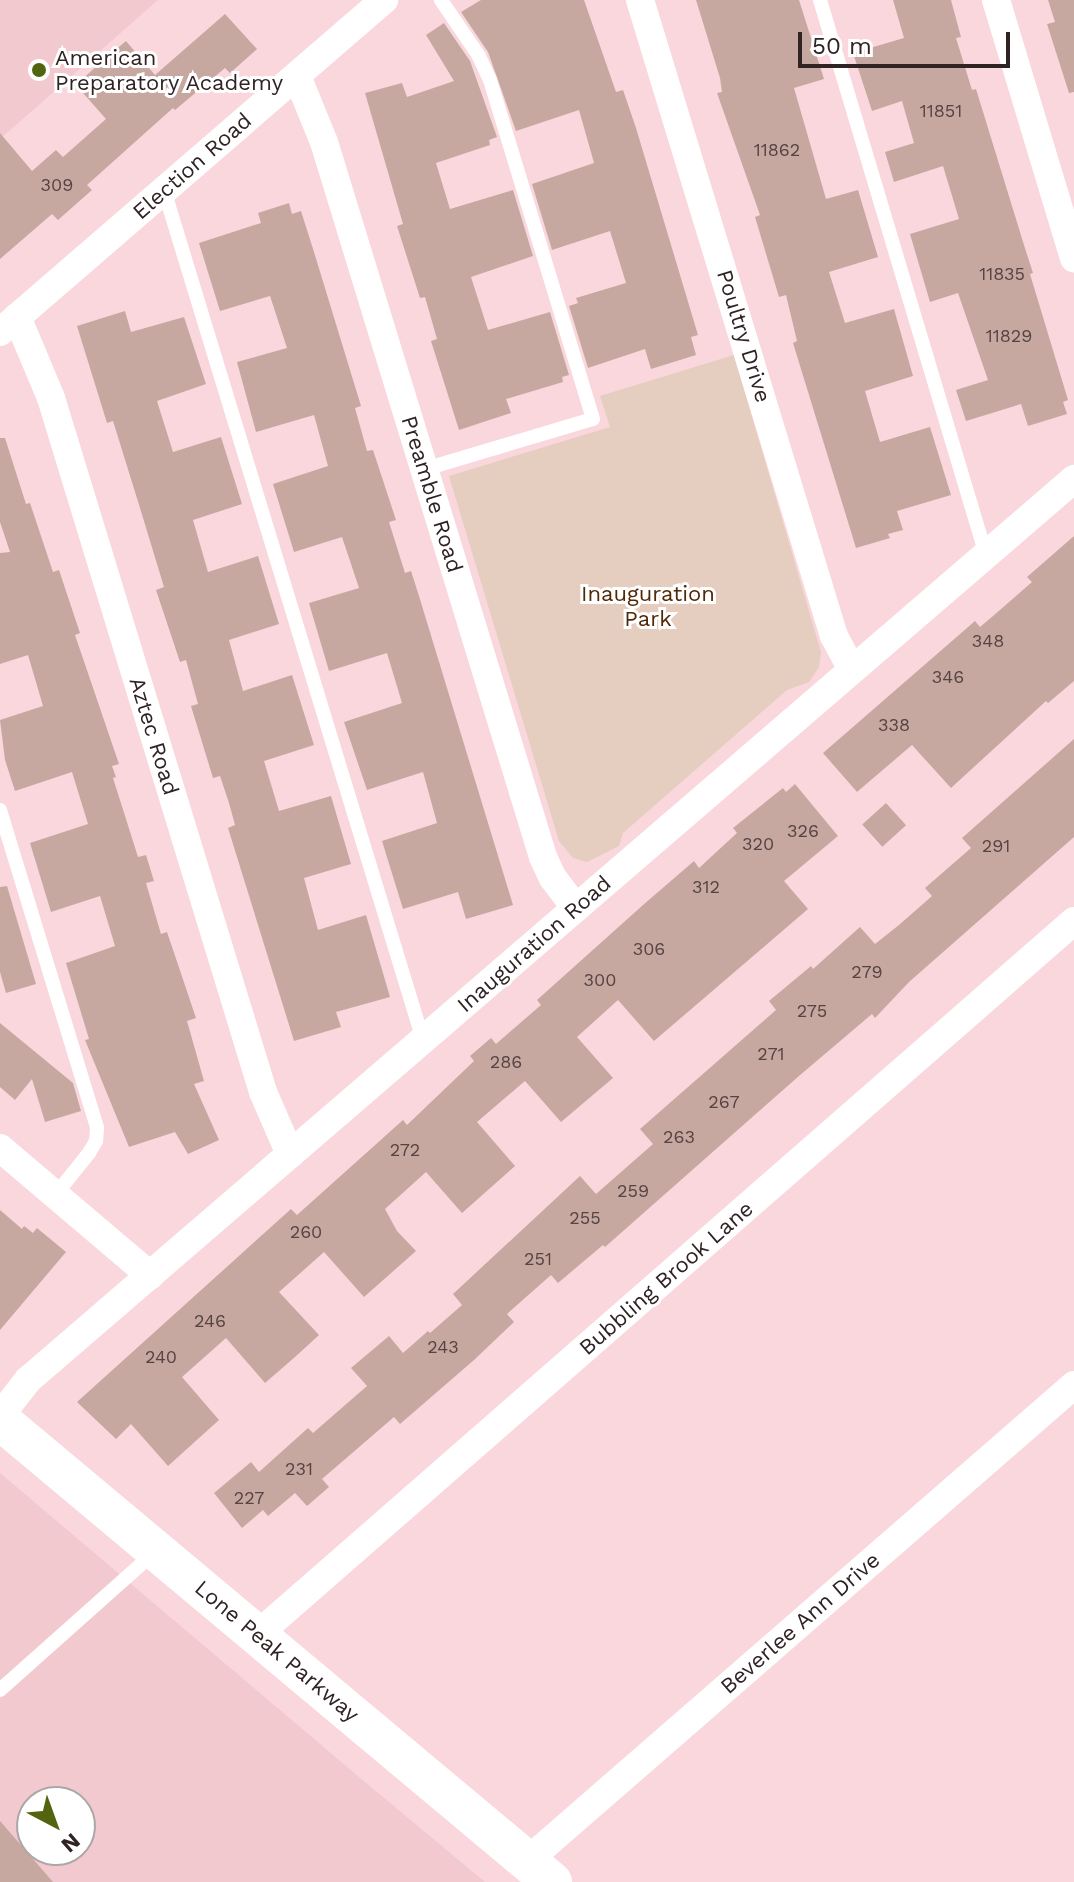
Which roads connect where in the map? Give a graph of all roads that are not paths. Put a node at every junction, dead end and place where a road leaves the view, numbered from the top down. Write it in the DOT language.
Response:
graph roads {
  1 [pos="384,0"];
  2 [pos="441,0"];
  3 [pos="640,0"];
  4 [pos="820,0"];
  5 [pos="996,0"];
  6 [pos="297,76"];
  7 [pos="164,190"];
  8 [pos="1074,259"];
  9 [pos="9,324"];
  10 [pos="425,469"];
  11 [pos="1074,479"];
  12 [pos="986,555"];
  13 [pos="852,670"];
  14 [pos="0,810"];
  15 [pos="576,908"];
  16 [pos="1074,921"];
  17 [pos="423,1040"];
  18 [pos="0,1148"];
  19 [pos="290,1154"];
  20 [pos="56,1194"];
  21 [pos="150,1275"];
  22 [pos="1074,1385"];
  23 [pos="0,1418"];
  24 [pos="157,1550"];
  25 [pos="257,1635"];
  26 [pos="0,1690"];
  27 [pos="540,1872"];
  1 -- 6 [label="street, Election Road"];
  2 -- 10 [label="lane"];
  3 -- 13 [label="street, Poultry Drive"];
  4 -- 12 [label="lane"];
  5 -- 8 [label="street"];
  6 -- 7 [label="street, Election Road"];
  6 -- 10 [label="street, Preamble Road"];
  7 -- 9 [label="street, Election Road"];
  7 -- 17 [label="lane"];
  9 -- 19 [label="street, Aztec Road"];
  10 -- 15 [label="street, Preamble Road"];
  11 -- 12 [label="street, Inauguration Road"];
  12 -- 13 [label="street, Inauguration Road"];
  13 -- 15 [label="street, Inauguration Road"];
  14 -- 20 [label="lane"];
  15 -- 17 [label="street, Inauguration Road"];
  16 -- 25 [label="street, Bubbling Brook Lane"];
  17 -- 19 [label="street, Inauguration Road"];
  18 -- 20 [label="street"];
  19 -- 21 [label="street, Inauguration Road"];
  20 -- 21 [label="street"];
  21 -- 23 [label="street, Inauguration Road"];
  22 -- 27 [label="street, Beverlee Ann Drive"];
  23 -- 24 [label="main road, Lone Peak Parkway"];
  24 -- 25 [label="main road, Lone Peak Parkway"];
  24 -- 26 [label="lane"];
  25 -- 27 [label="main road, Lone Peak Parkway"];
}
